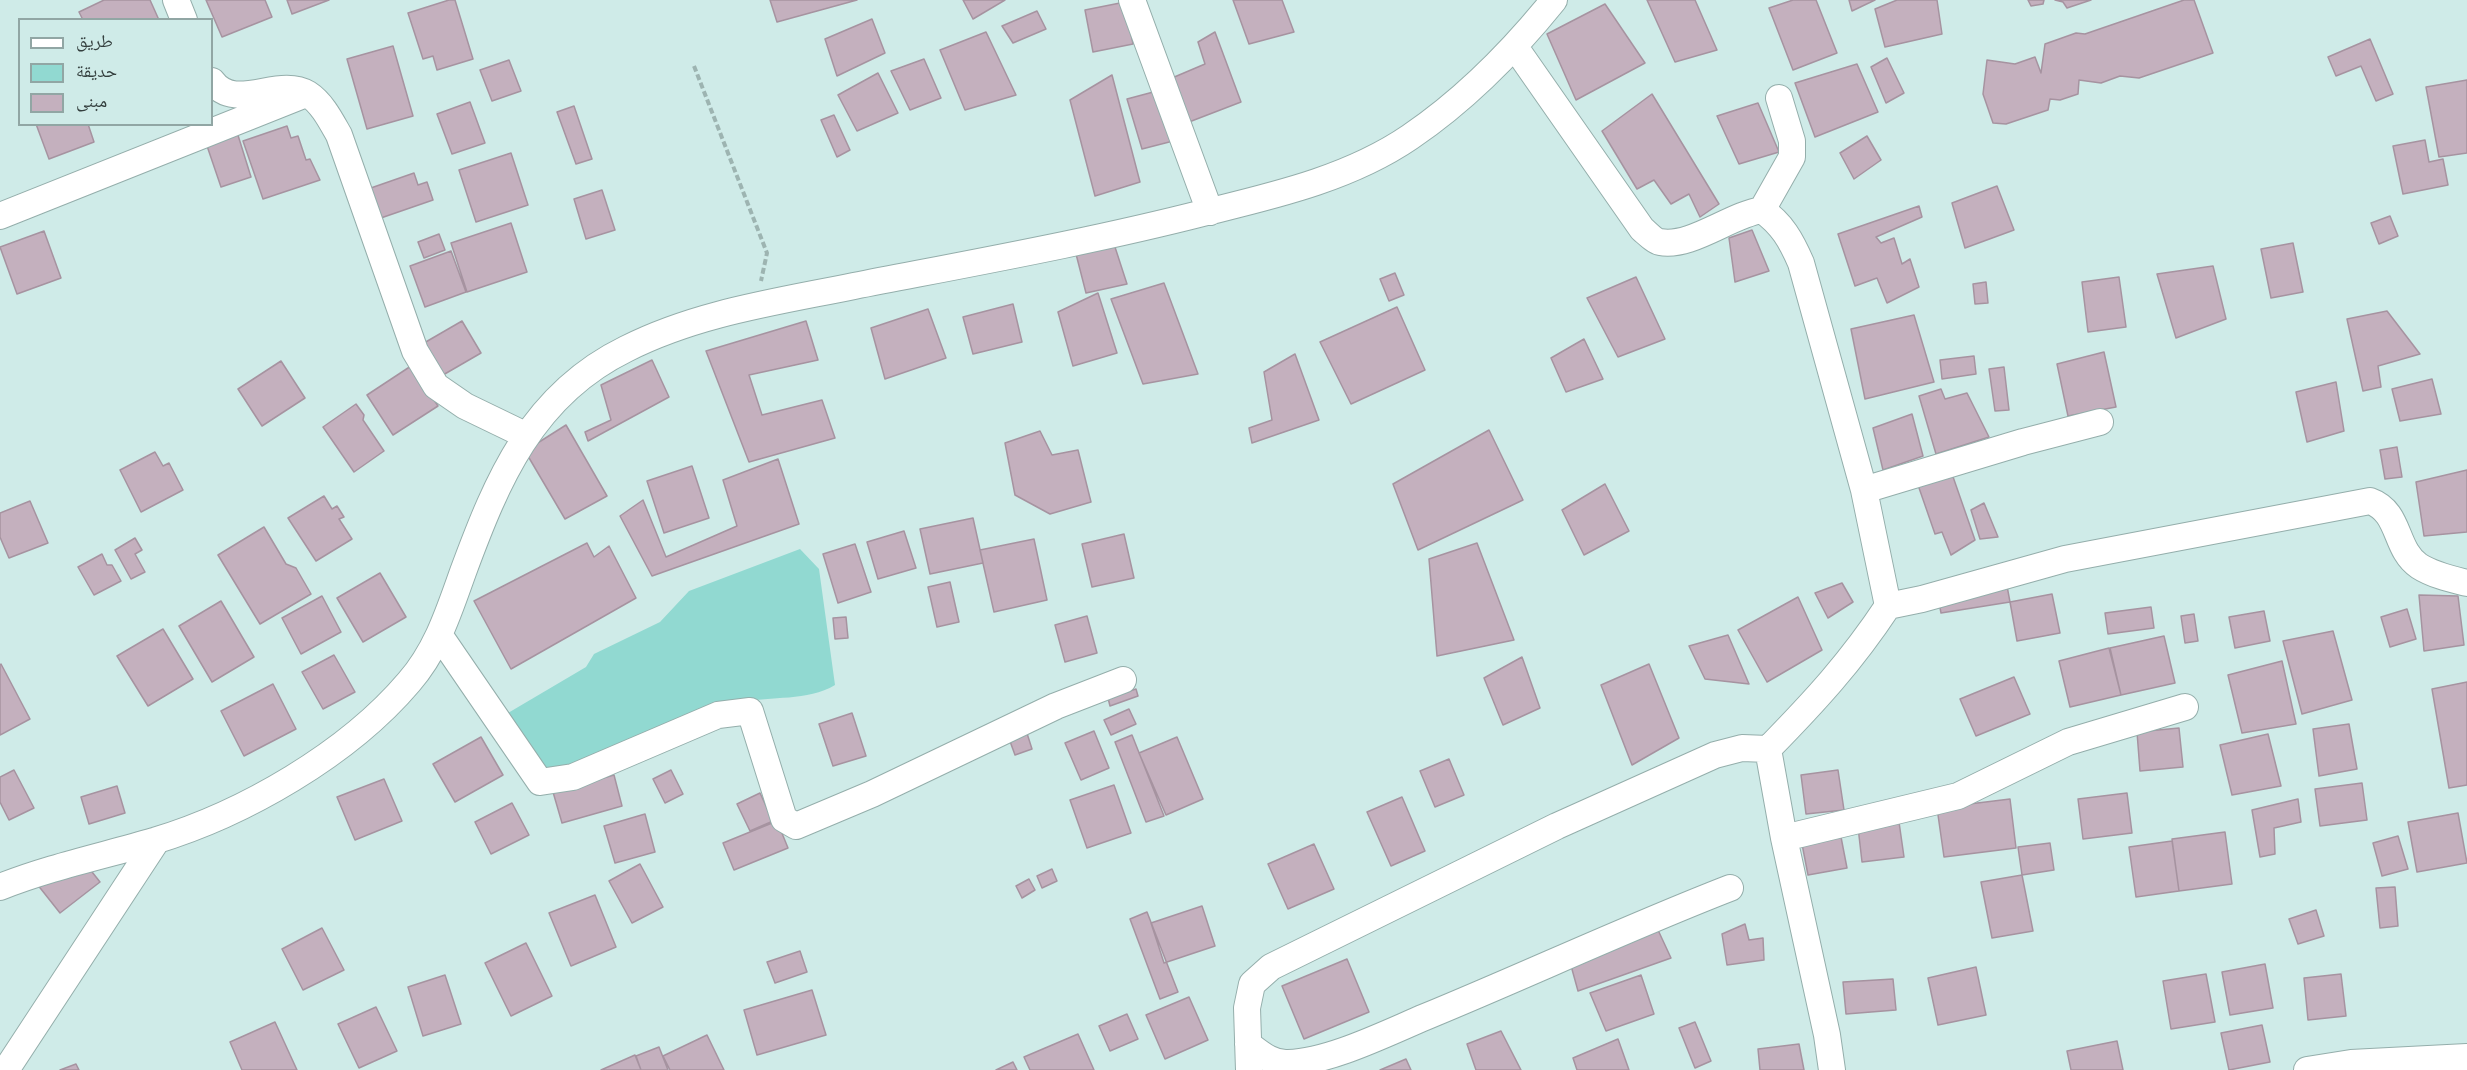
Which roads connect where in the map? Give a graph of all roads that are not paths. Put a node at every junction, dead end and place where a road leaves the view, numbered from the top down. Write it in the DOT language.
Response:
graph roads {
  1 [pos="176,0"];
  2 [pos="1132,0"];
  3 [pos="1554,0"];
  4 [pos="183,18"];
  5 [pos="1515,47"];
  6 [pos="213,83"];
  7 [pos="308,94"];
  8 [pos="1779,98"];
  9 [pos="1762,210"];
  10 [pos="1210,212"];
  11 [pos="0,216"];
  12 [pos="2100,422"];
  13 [pos="525,435"];
  14 [pos="1864,490"];
  15 [pos="2467,583"];
  16 [pos="1888,606"];
  17 [pos="440,636"];
  18 [pos="1122,680"];
  19 [pos="2185,707"];
  20 [pos="1768,749"];
  21 [pos="1784,838"];
  22 [pos="157,840"];
  23 [pos="0,887"];
  24 [pos="1730,888"];
  25 [pos="1248,1044"];
  26 [pos="2467,1058"];
  27 [pos="6,1070"];
  28 [pos="1249,1070"];
  29 [pos="1832,1070"];
  30 [pos="2307,1070"];
  1 -- 4 [label="street"];
  2 -- 10 [label="street"];
  3 -- 5 [label="street"];
  5 -- 9 [label="street"];
  5 -- 10 [label="street"];
  6 -- 7 [label="street"];
  7 -- 11 [label="street"];
  7 -- 13 [label="street"];
  8 -- 9 [label="street"];
  9 -- 14 [label="street"];
  10 -- 13 [label="street"];
  12 -- 14 [label="street"];
  13 -- 17 [label="street"];
  14 -- 16 [label="street"];
  15 -- 16 [label="street"];
  16 -- 20 [label="street"];
  17 -- 18 [label="street"];
  17 -- 22 [label="street"];
  19 -- 21 [label="street"];
  20 -- 21 [label="street"];
  20 -- 25 [label="street"];
  21 -- 29 [label="street"];
  22 -- 23 [label="street"];
  22 -- 27 [label="street"];
  24 -- 25 [label="street"];
  25 -- 28 [label="street"];
  26 -- 30 [label="street"];
}
